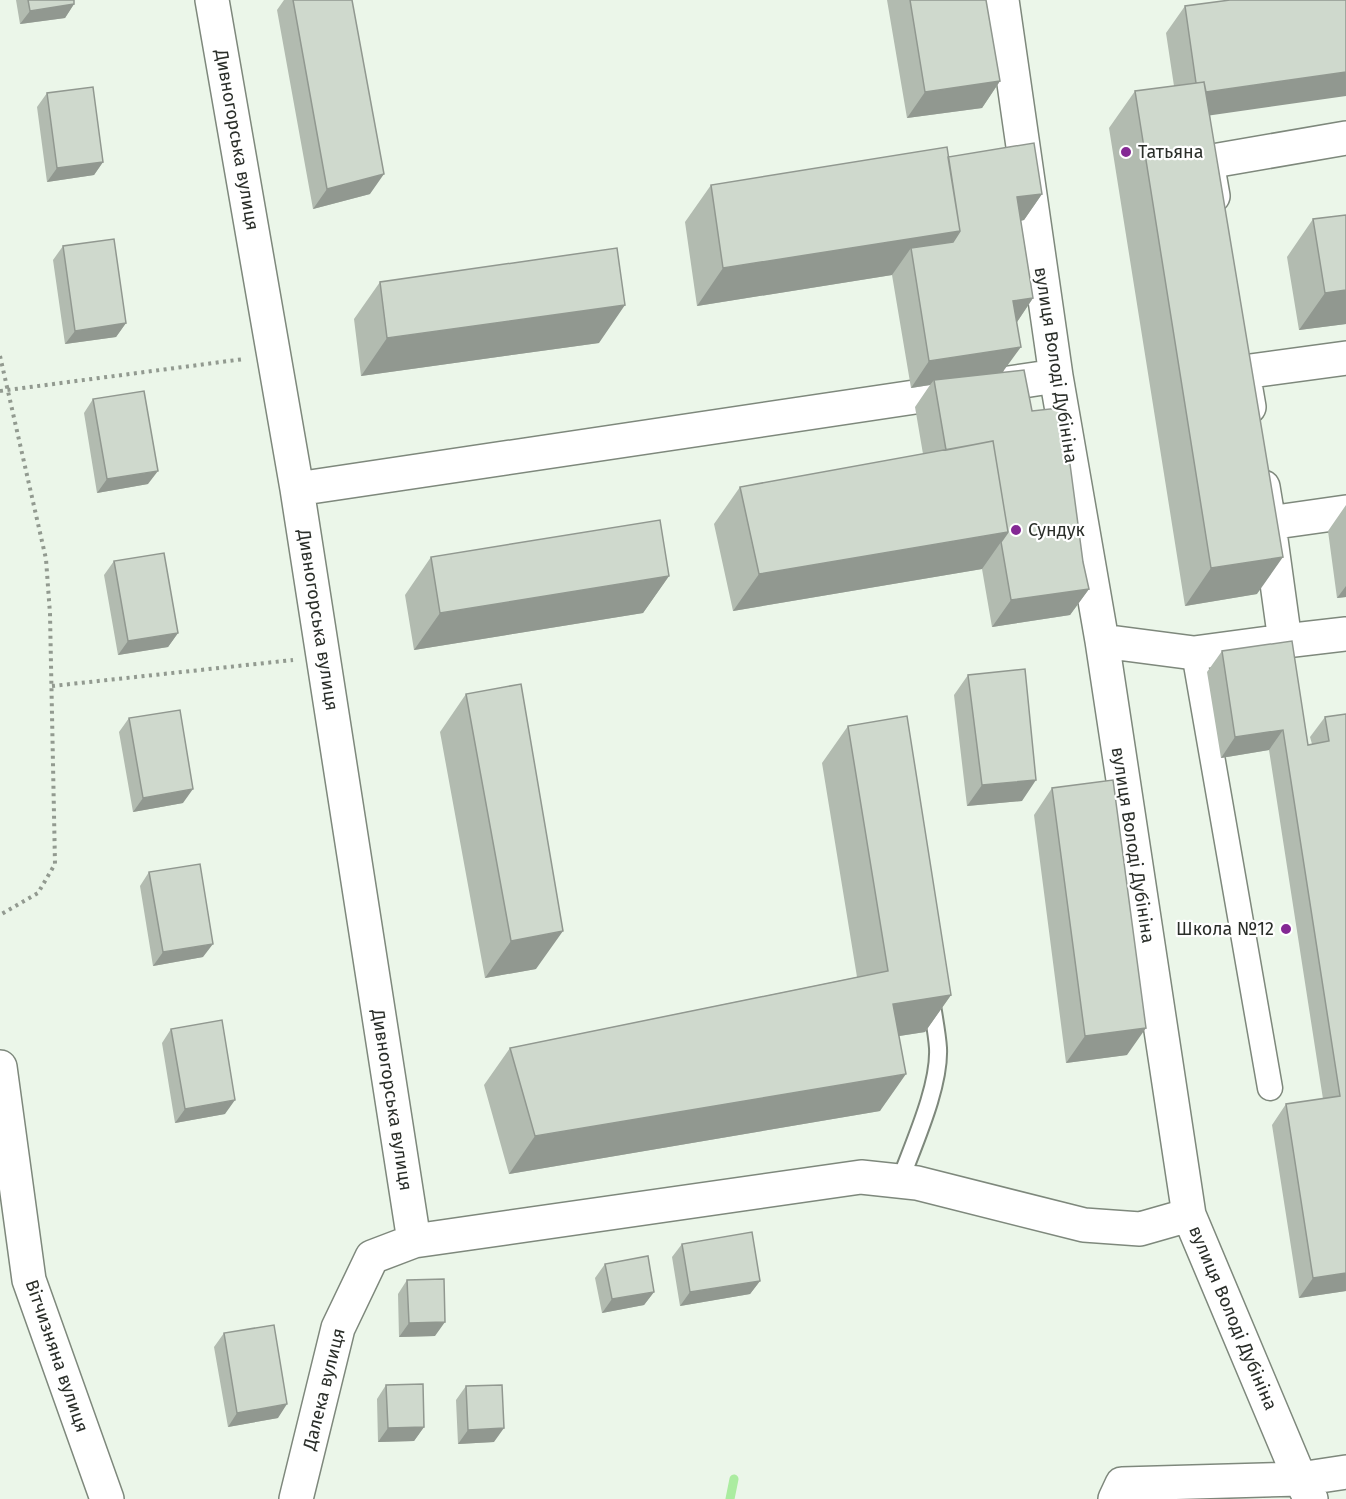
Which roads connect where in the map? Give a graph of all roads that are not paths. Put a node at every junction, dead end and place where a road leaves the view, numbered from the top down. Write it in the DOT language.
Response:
graph roads {
  1 [pos="212,0"];
  2 [pos="1002,0"];
  3 [pos="1346,138"];
  4 [pos="1217,220"];
  5 [pos="1346,358"];
  6 [pos="1056,376"];
  7 [pos="297,489"];
  8 [pos="1346,512"];
  9 [pos="1269,523"];
  10 [pos="1346,634"];
  11 [pos="1102,641"];
  12 [pos="1285,641"];
  13 [pos="1194,653"];
  14 [pos="928,980"];
  15 [pos="0,1067"];
  16 [pos="1270,1088"];
  17 [pos="900,1181"];
  18 [pos="1189,1215"];
  19 [pos="414,1241"];
  20 [pos="1346,1472"];
  21 [pos="1306,1489"];
  22 [pos="107,1499"];
  23 [pos="296,1499"];
  24 [pos="1115,1499"];
  1 -- 7 [label="street, Дивногорська вулиця"];
  2 -- 6 [label="street, вулиця Володі Дубініна"];
  3 -- 4 [label="street"];
  5 -- 9 [label="street"];
  6 -- 7 [label="street"];
  6 -- 11 [label="street, вулиця Володі Дубініна"];
  7 -- 19 [label="street, Дивногорська вулиця"];
  8 -- 9 [label="street"];
  9 -- 12 [label="street"];
  10 -- 12 [label="street"];
  11 -- 13 [label="street"];
  11 -- 18 [label="street, вулиця Володі Дубініна"];
  12 -- 13 [label="street"];
  13 -- 16 [label="street"];
  14 -- 17 [label="lane"];
  15 -- 22 [label="street, Вітчизняна вулиця"];
  17 -- 18 [label="street, Далека вулиця"];
  17 -- 19 [label="street, Далека вулиця"];
  18 -- 21 [label="street, вулиця Володі Дубініна"];
  19 -- 23 [label="street, Далека вулиця"];
  20 -- 21 [label="street"];
  21 -- 24 [label="street"];
}
